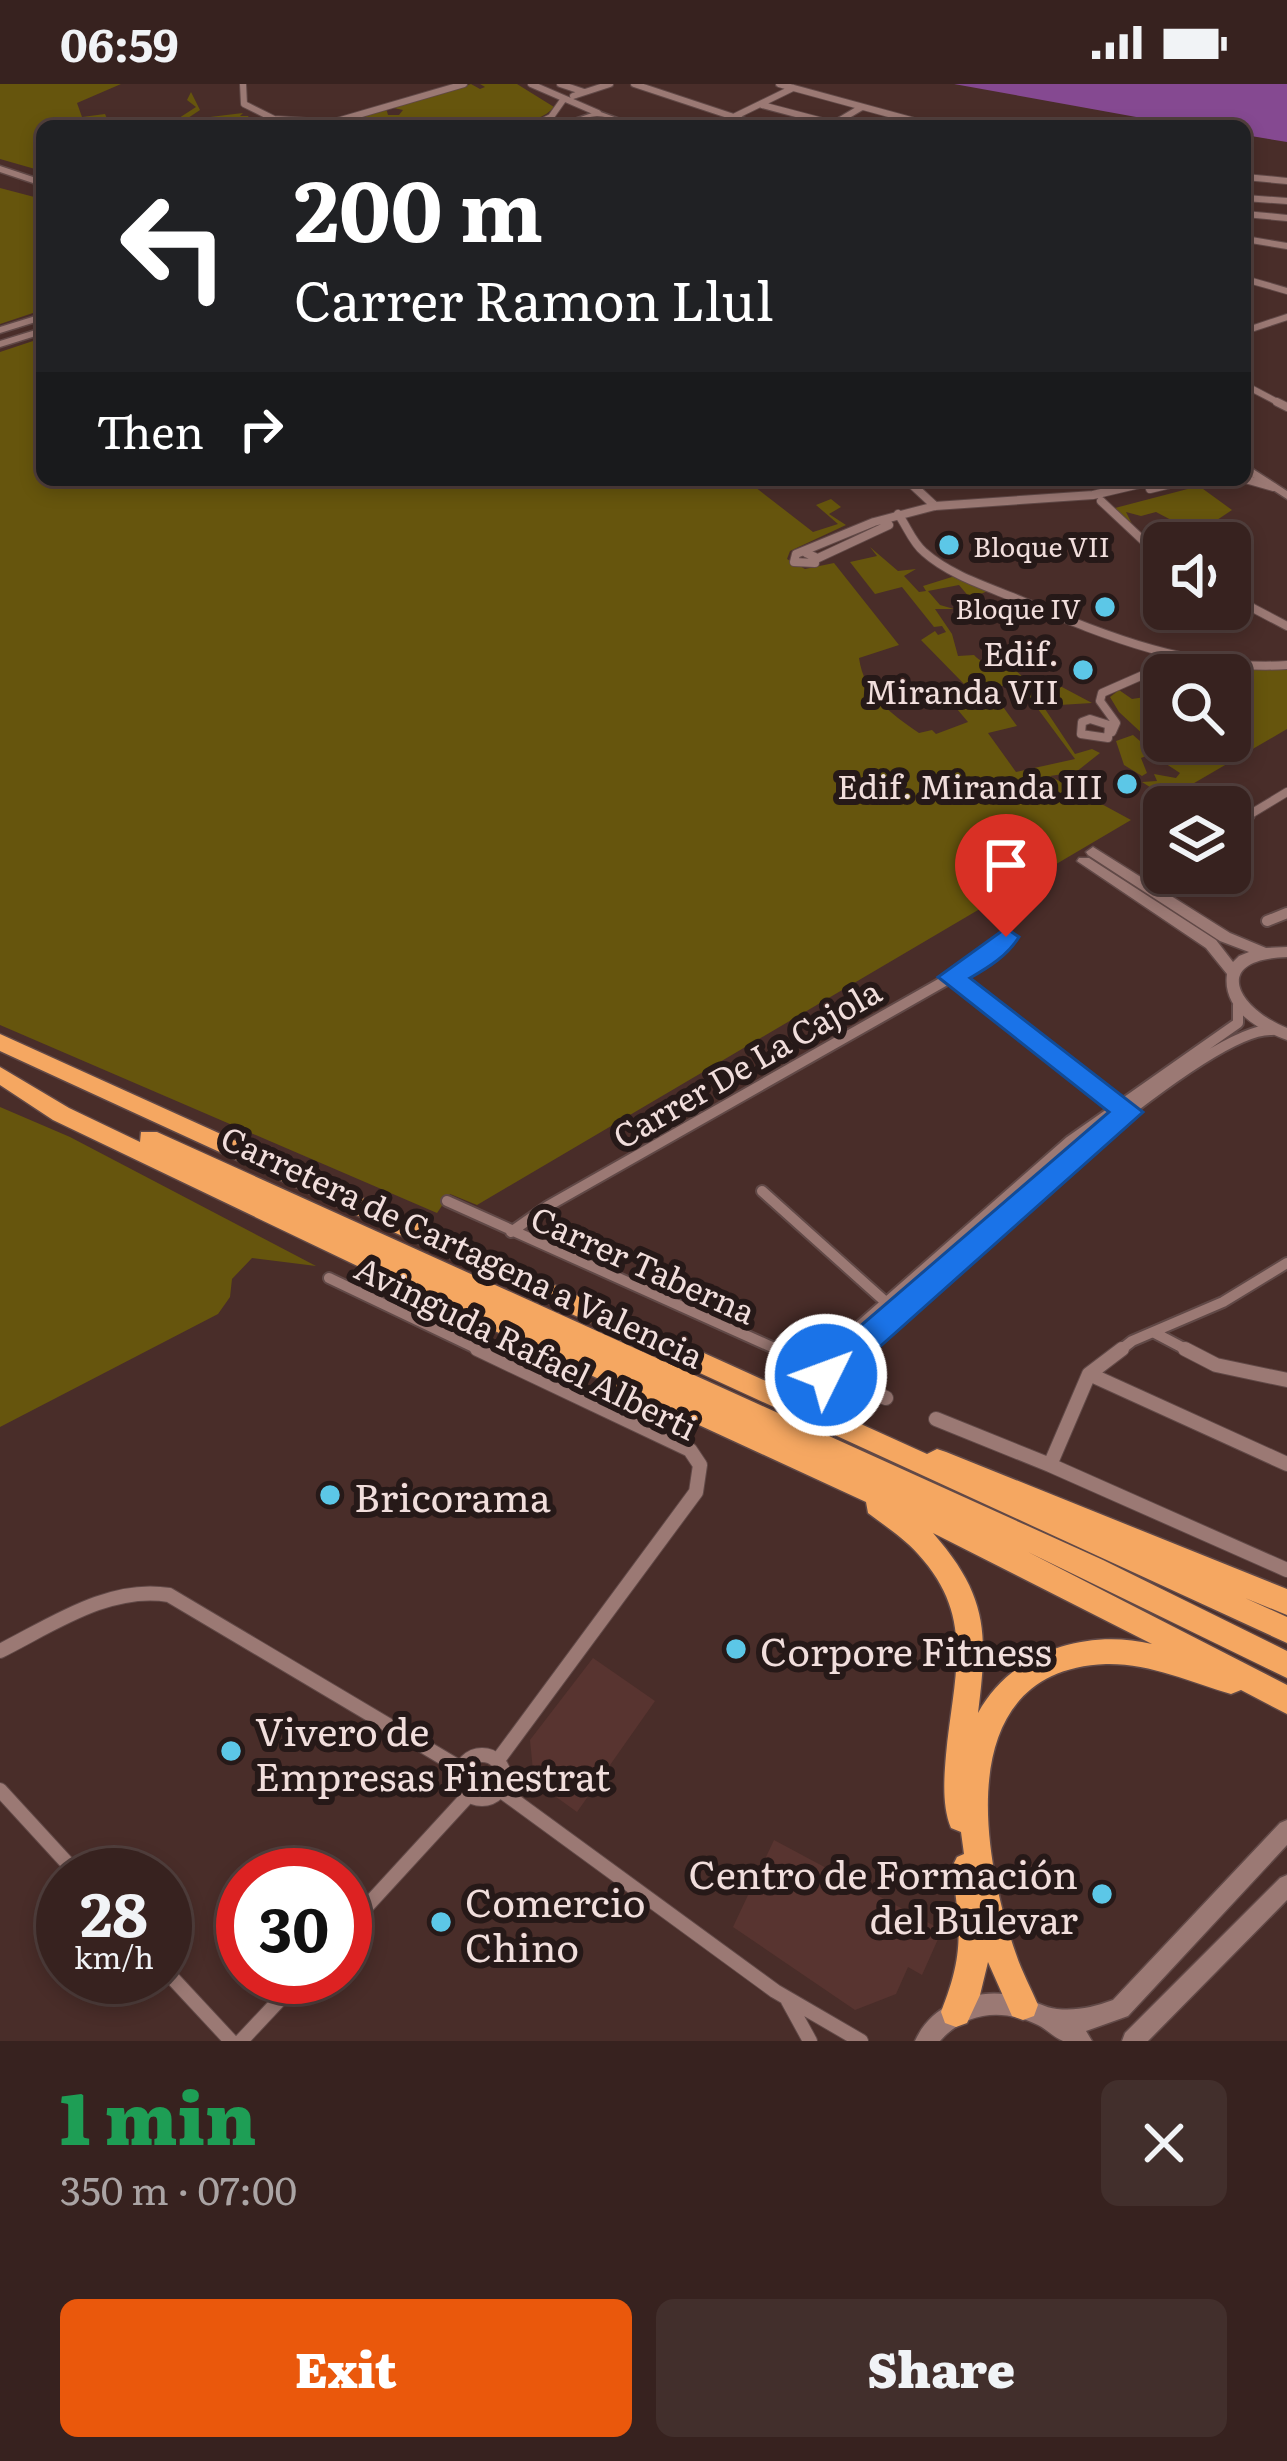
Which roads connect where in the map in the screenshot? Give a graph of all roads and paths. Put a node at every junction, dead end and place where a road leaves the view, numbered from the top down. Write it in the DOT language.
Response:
graph roads {
  1 [pos="243,84"];
  2 [pos="464,84"];
  3 [pos="531,84"];
  4 [pos="560,84"];
  5 [pos="610,84"];
  6 [pos="634,84"];
  7 [pos="779,84"];
  8 [pos="793,88"];
  9 [pos="760,105"];
  10 [pos="862,107"];
  11 [pos="598,113"];
  12 [pos="559,114"];
  13 [pos="734,117"];
  14 [pos="577,118"];
  15 [pos="292,120"];
  16 [pos="338,120"];
  17 [pos="545,120"];
  18 [pos="553,120"];
  19 [pos="570,120"];
  20 [pos="572,120"];
  21 [pos="613,120"];
  22 [pos="618,120"];
  23 [pos="728,120"];
  24 [pos="743,120"];
  25 [pos="814,120"];
  26 [pos="840,120"];
  27 [pos="911,120"];
  28 [pos="0,172"];
  29 [pos="1251,178"];
  30 [pos="1287,181"];
  31 [pos="36,183"];
  32 [pos="1251,198"];
  33 [pos="1287,201"];
  34 [pos="1251,215"];
  35 [pos="1287,218"];
  36 [pos="1251,240"];
  37 [pos="1287,246"];
  38 [pos="1251,281"];
  39 [pos="1287,291"];
  40 [pos="1287,317"];
  41 [pos="36,319"];
  42 [pos="0,330"];
  43 [pos="1251,330"];
  44 [pos="36,333"];
  45 [pos="0,344"];
  46 [pos="1251,388"];
  47 [pos="1287,407"];
  48 [pos="1251,461"];
  49 [pos="1251,470"];
  50 [pos="1251,481"];
  51 [pos="913,486"];
  52 [pos="1129,486"];
  53 [pos="1162,486"];
  54 [pos="1287,486"];
  55 [pos="1273,487"];
  56 [pos="1287,496"];
  57 [pos="1101,501"];
  58 [pos="934,506"];
  59 [pos="901,517"];
  60 [pos="1143,540"];
  61 [pos="806,553"];
  62 [pos="816,559"];
  63 [pos="1251,607"];
  64 [pos="1287,626"];
  65 [pos="1169,654"];
  66 [pos="1287,665"];
  67 [pos="1251,667"];
  68 [pos="1143,675"];
  69 [pos="1105,717"];
  70 [pos="1287,792"];
  71 [pos="1251,814"];
  72 [pos="1287,913"];
  73 [pos="1267,921"];
  74 [pos="1006,937"];
  75 [pos="1263,952"];
  76 [pos="1287,952"];
  77 [pos="1233,972"];
  78 [pos="951,977"];
  79 [pos="1238,1006"];
  80 [pos="1280,1032"];
  81 [pos="0,1042"];
  82 [pos="0,1074"];
  83 [pos="1124,1108"];
  84 [pos="762,1191"];
  85 [pos="447,1201"];
  86 [pos="511,1232"];
  87 [pos="1287,1263"];
  88 [pos="329,1278"];
  89 [pos="885,1301"];
  90 [pos="897,1311"];
  91 [pos="1153,1332"];
  92 [pos="812,1368"];
  93 [pos="1089,1374"];
  94 [pos="826,1375"];
  95 [pos="1287,1380"];
  96 [pos="886,1399"];
  97 [pos="813,1413"];
  98 [pos="936,1419"];
  99 [pos="1287,1464"];
  100 [pos="1050,1466"];
  101 [pos="836,1478"];
  102 [pos="1287,1570"];
  103 [pos="1287,1602"];
  104 [pos="1287,1630"];
  105 [pos="0,1652"];
  106 [pos="1287,1665"];
  107 [pos="1287,1702"];
  108 [pos="498,1760"];
  109 [pos="462,1769"];
  110 [pos="0,1790"];
  111 [pos="500,1790"];
  112 [pos="469,1796"];
  113 [pos="1287,1830"];
  114 [pos="53,1848"];
  115 [pos="1287,1885"];
  116 [pos="372,1901"];
  117 [pos="787,1998"];
  118 [pos="192,1999"];
  119 [pos="276,2004"];
  120 [pos="1023,2005"];
  121 [pos="956,2012"];
  122 [pos="1057,2020"];
  123 [pos="231,2041"];
  124 [pos="242,2041"];
  125 [pos="811,2041"];
  126 [pos="861,2041"];
  127 [pos="926,2041"];
  128 [pos="1082,2041"];
  129 [pos="1133,2041"];
  1 -- 15 [label="street"];
  2 -- 16 [label="street"];
  3 -- 11 [label="street"];
  4 -- 5 [label="street"];
  6 -- 13 [label="street"];
  7 -- 8 [label="street"];
  8 -- 9 [label="street"];
  8 -- 10 [label="street"];
  9 -- 13 [label="street"];
  9 -- 25 [label="street"];
  10 -- 26 [label="street"];
  10 -- 27 [label="street"];
  11 -- 14 [label="main road"];
  11 -- 21 [label="main road"];
  11 -- 22 [label="main road"];
  12 -- 14 [label="street"];
  12 -- 17 [label="street"];
  12 -- 18 [label="street"];
  13 -- 23 [label="street"];
  13 -- 24 [label="street"];
  14 -- 19 [label="main road"];
  14 -- 20 [label="main road"];
  28 -- 31 [label="main road"];
  29 -- 30 [label="street"];
  32 -- 33 [label="street"];
  34 -- 35 [label="street"];
  36 -- 37 [label="street"];
  38 -- 39 [label="street"];
  40 -- 43 [label="street"];
  41 -- 42 [label="main road"];
  44 -- 45 [label="main road"];
  46 -- 47 [label="street"];
  48 -- 54 [label="main road"];
  49 -- 55 [label="main road"];
  50 -- 55 [label="street"];
  51 -- 58 [label="street"];
  52 -- 58 [label="street"];
  53 -- 57 [label="street"];
  55 -- 56 [label="main road"];
  57 -- 59 [label="street"];
  57 -- 60 [label="street"];
  58 -- 59 [label="street"];
  59 -- 61 [label="street"];
  59 -- 62 [label="street"];
  59 -- 65 [label="street"];
  61 -- 62 [label="street"];
  61 -- 62 [label="street"];
  63 -- 64 [label="street"];
  66 -- 67 [label="street"];
  68 -- 69 [label="street"];
  69 -- 69 [label="street"];
  70 -- 71 [label="street"];
  72 -- 73 [label="street"];
  74 -- 78 [label="street, Carrer De La Cajola"];
  75 -- 76 [label="main road"];
  75 -- 77 [label="main road"];
  75 -- 77 [label="main road"];
  77 -- 79 [label="main road"];
  78 -- 83 [label="street"];
  78 -- 86 [label="street, Carrer De La Cajola"];
  79 -- 80 [label="main road"];
  79 -- 83 [label="street"];
  80 -- 83 [label="street"];
  81 -- 97 [label="highway, Carretera de Cartagena a Valencia"];
  82 -- 101 [label="highway"];
  82 -- 106 [label="highway, Carretera de Cartagena a Valencia"];
  83 -- 89 [label="street"];
  83 -- 90 [label="street"];
  84 -- 89 [label="street"];
  85 -- 86 [label="street, Carrer Taberna"];
  86 -- 92 [label="street, Carrer Taberna"];
  87 -- 91 [label="street"];
  88 -- 108 [label="street, Avinguda Rafael Alberti"];
  89 -- 90 [label="street"];
  89 -- 92 [label="street"];
  90 -- 94 [label="street"];
  91 -- 93 [label="street"];
  91 -- 95 [label="street"];
  92 -- 94 [label="street, Carrer Taberna"];
  93 -- 99 [label="street"];
  93 -- 100 [label="street"];
  94 -- 96 [label="street, Carrer Taberna"];
  97 -- 103 [label="highway"];
  97 -- 104 [label="highway, Carretera de Cartagena a Valencia"];
  98 -- 100 [label="street"];
  100 -- 102 [label="street"];
  101 -- 107 [label="highway"];
  101 -- 121 [label="highway"];
  105 -- 109 [label="street"];
  107 -- 120 [label="highway"];
  108 -- 109 [label="street"];
  108 -- 111 [label="street"];
  109 -- 112 [label="street"];
  110 -- 114 [label="street"];
  111 -- 112 [label="street"];
  111 -- 117 [label="street"];
  112 -- 116 [label="street"];
  113 -- 122 [label="main road"];
  115 -- 129 [label="main road"];
  117 -- 125 [label="street"];
  117 -- 126 [label="street"];
  118 -- 123 [label="street"];
  119 -- 124 [label="street"];
  120 -- 121 [label="main road"];
  120 -- 122 [label="main road"];
  121 -- 127 [label="main road"];
  122 -- 128 [label="main road"];
}
